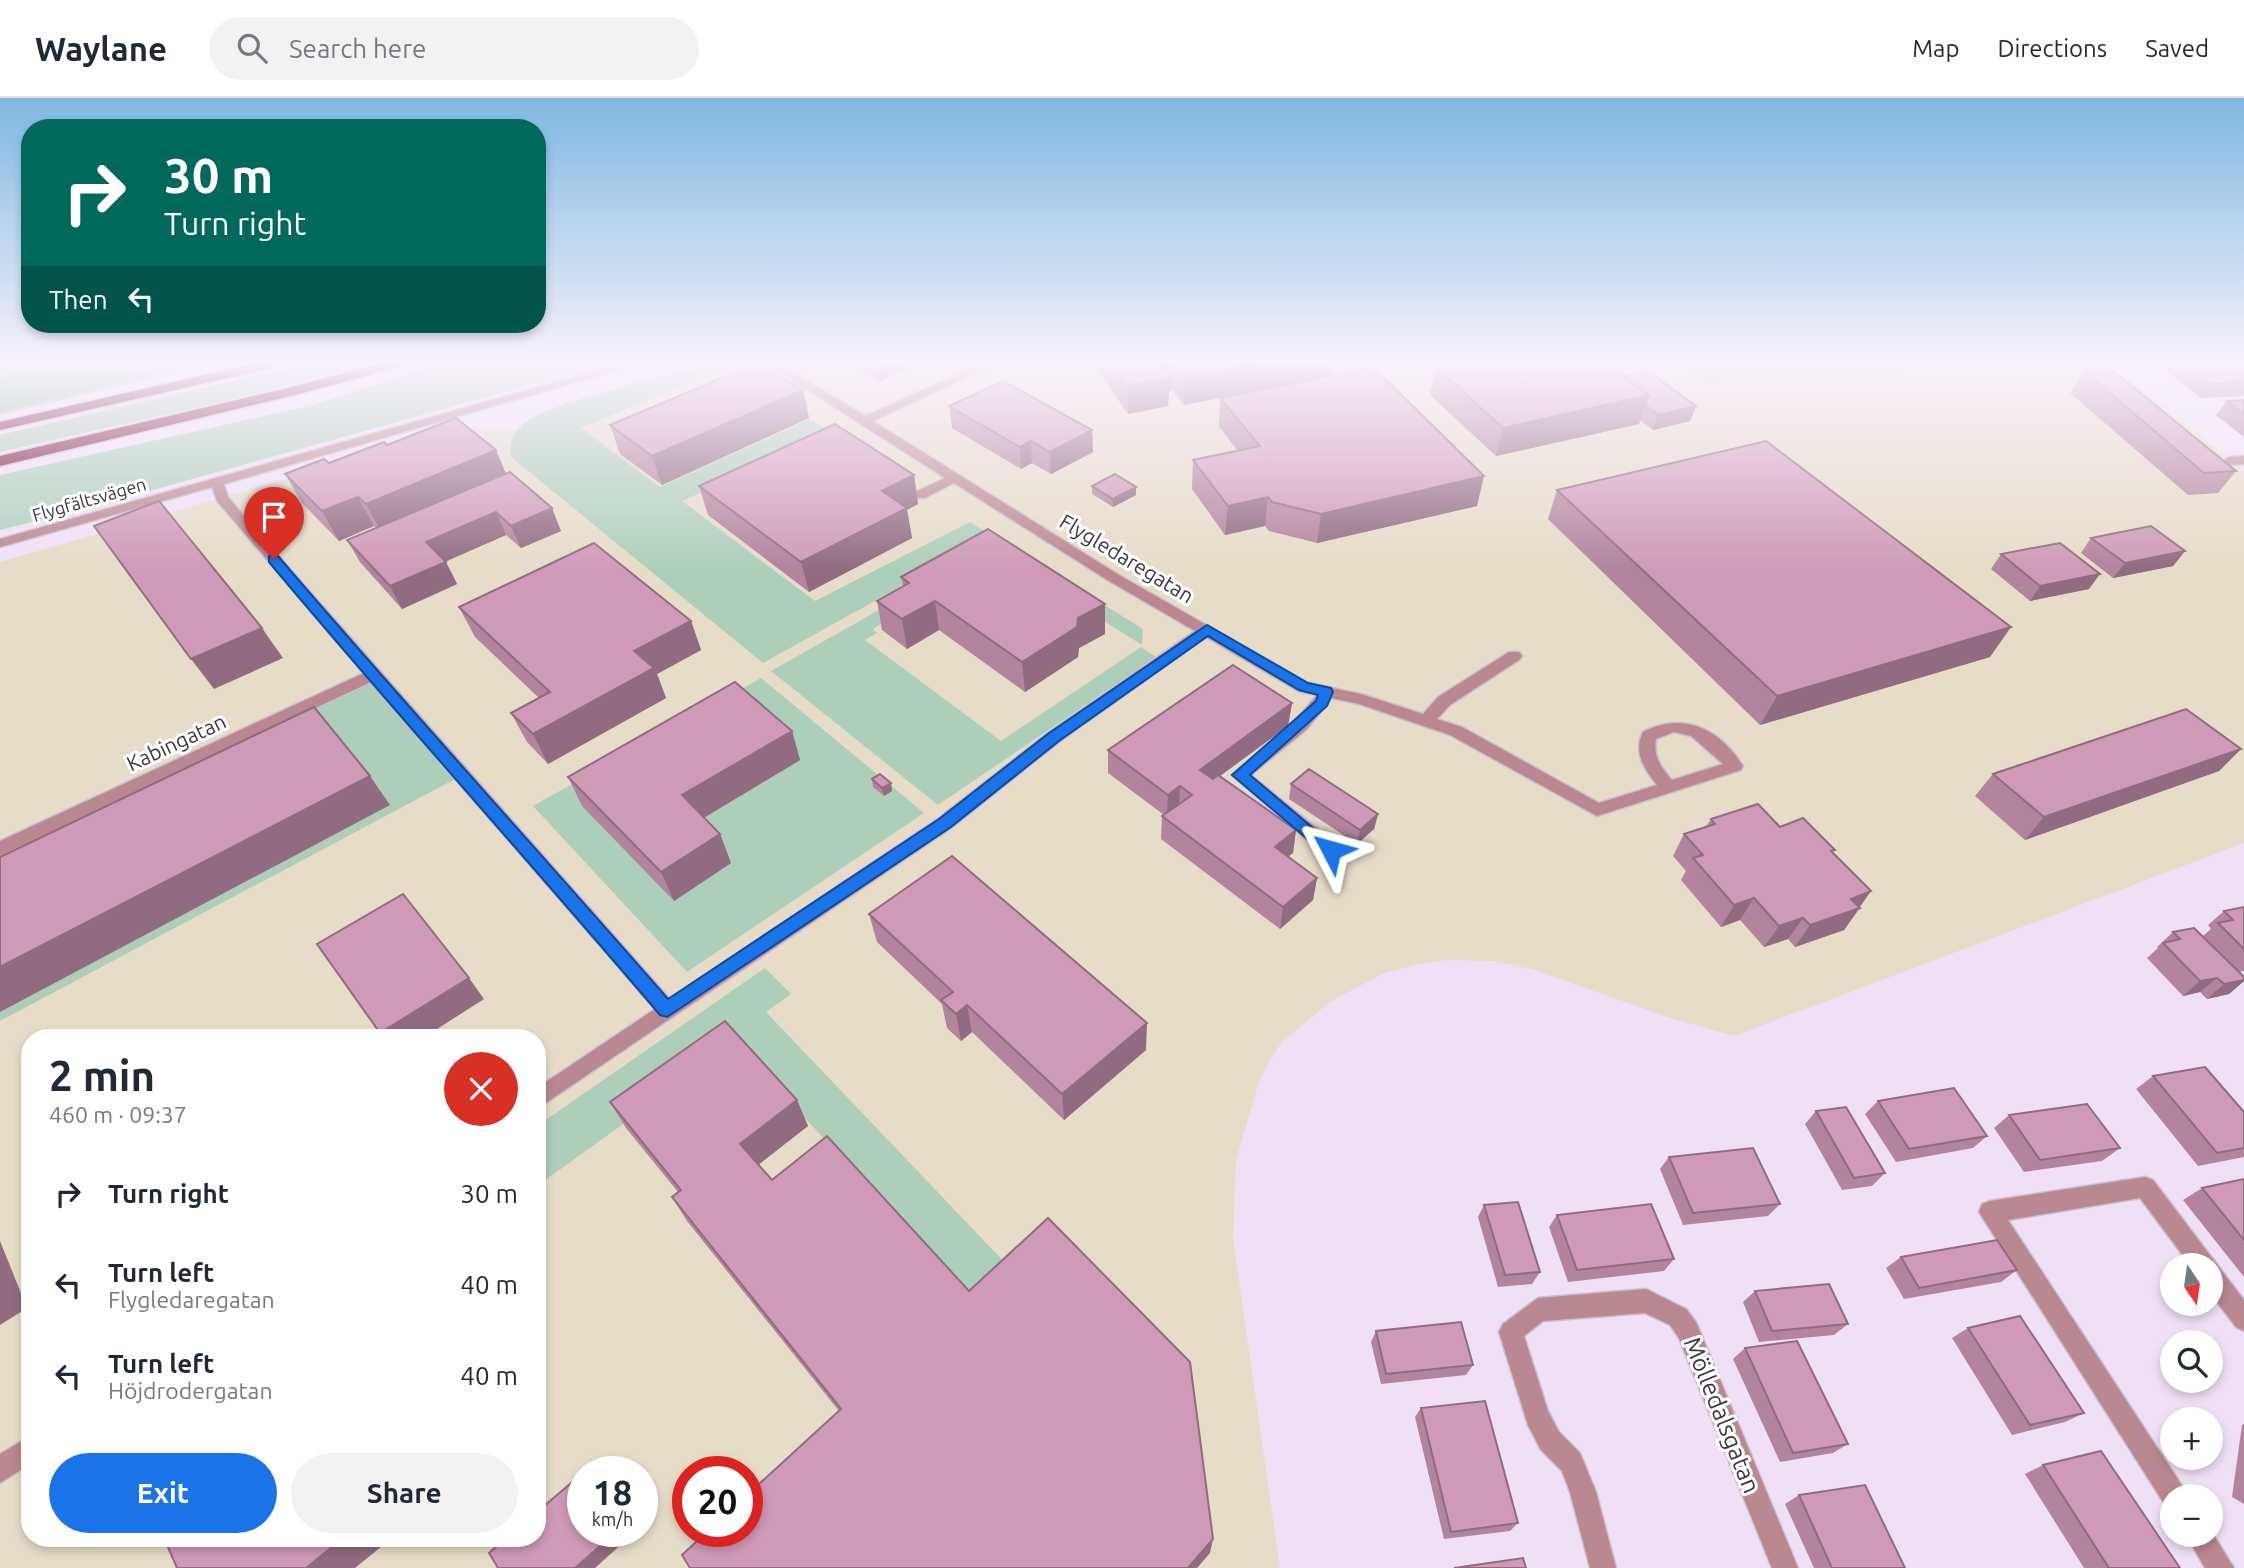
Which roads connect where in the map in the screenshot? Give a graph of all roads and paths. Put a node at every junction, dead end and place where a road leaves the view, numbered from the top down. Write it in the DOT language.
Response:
graph roads {
  1 [pos="122,433"];
  2 [pos="389,433"];
  3 [pos="883,433"];
  4 [pos="2244,460"];
  5 [pos="0,461"];
  6 [pos="2230,461"];
  7 [pos="957,477"];
  8 [pos="217,481"];
  9 [pos="920,495"];
  10 [pos="0,543"];
  11 [pos="1207,629"];
  12 [pos="1514,656"];
  13 [pos="372,675"];
  14 [pos="1326,692"];
  15 [pos="1426,721"];
  16 [pos="1669,787"];
  17 [pos="0,849"];
  18 [pos="1331,850"];
  19 [pos="667,1010"];
  20 [pos="546,1094"];
  21 [pos="2195,1253"];
  22 [pos="2223,1291"];
  23 [pos="2244,1319"];
  24 [pos="21,1455"];
  25 [pos="0,1470"];
  26 [pos="2166,1484"];
  27 [pos="2207,1547"];
  28 [pos="1603,1568"];
  29 [pos="1784,1568"];
  30 [pos="2221,1568"];
  1 -- 5 [label="highway"];
  2 -- 8 [label="street, Flygfältsvägen"];
  3 -- 7 [label="street, Flygledaregatan"];
  4 -- 6 [label="street"];
  7 -- 9 [label="street"];
  7 -- 11 [label="street, Flygledaregatan"];
  8 -- 10 [label="street, Flygfältsvägen"];
  8 -- 13 [label="street"];
  11 -- 14 [label="street, Flygledaregatan"];
  11 -- 19 [label="street"];
  12 -- 15 [label="street"];
  13 -- 17 [label="street, Kabingatan"];
  13 -- 19 [label="street"];
  14 -- 15 [label="street, Flygledaregatan"];
  14 -- 18 [label="street"];
  15 -- 16 [label="street, Flygledaregatan"];
  16 -- 16 [label="street, Flygledaregatan"];
  19 -- 20 [label="street"];
  21 -- 26 [label="street"];
  22 -- 23 [label="street"];
  24 -- 25 [label="street"];
  27 -- 30 [label="street"];
  28 -- 29 [label="street, Mölledalsgatan"];
}
